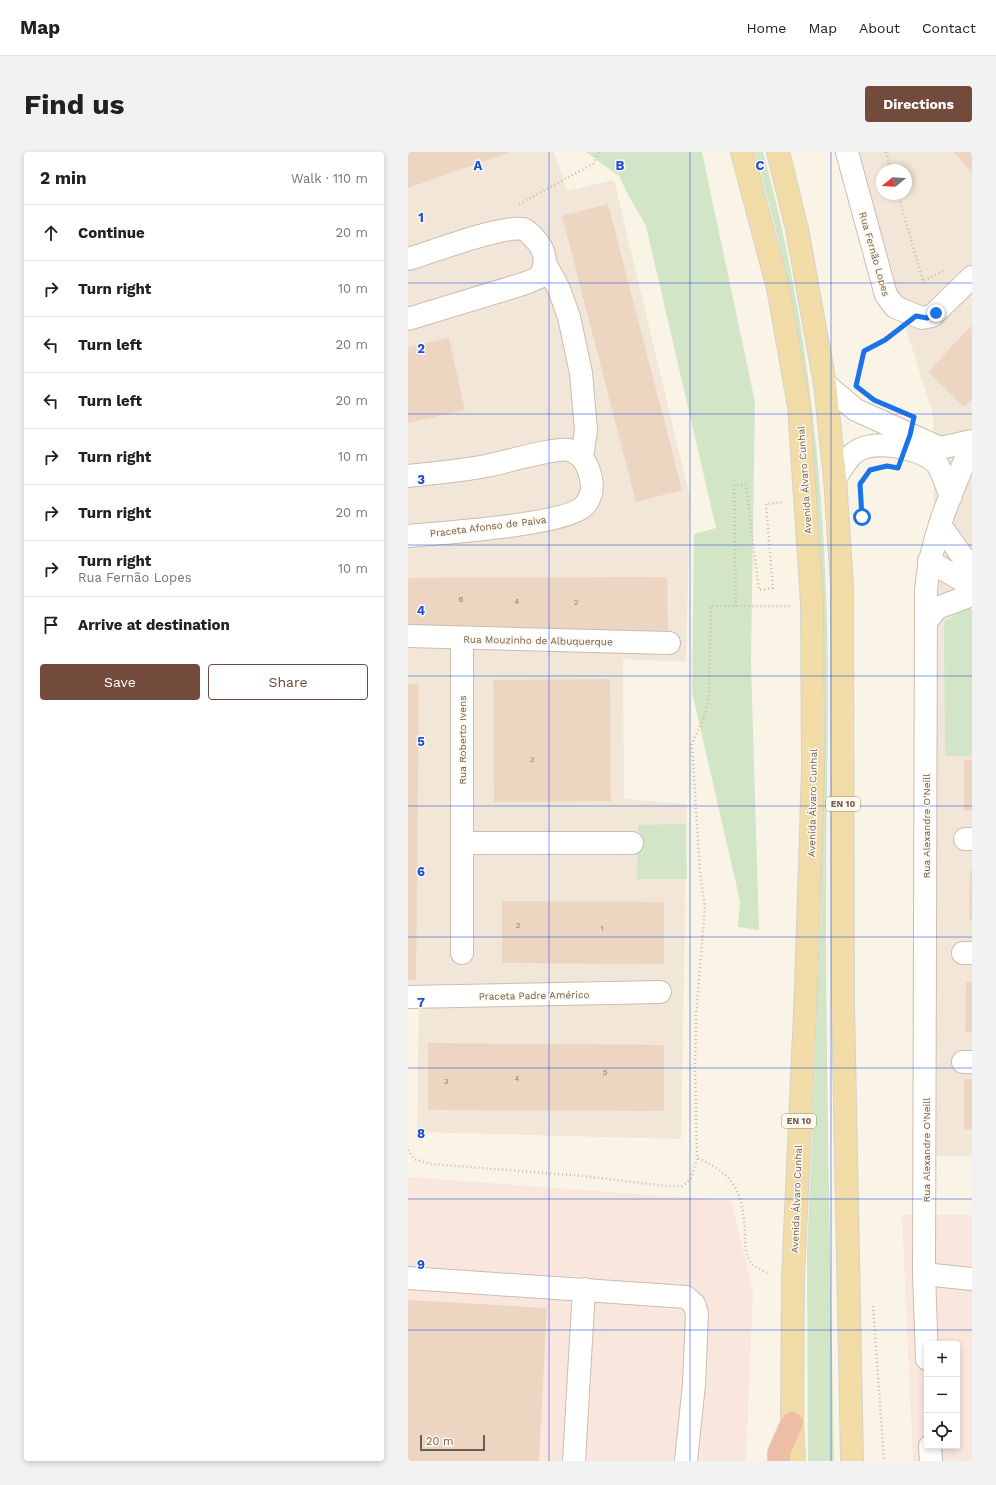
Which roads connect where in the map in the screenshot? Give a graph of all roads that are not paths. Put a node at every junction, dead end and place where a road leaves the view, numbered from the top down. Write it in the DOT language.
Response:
graph roads {
  1 [pos="742,152"];
  2 [pos="778,152"];
  3 [pos="847,152"];
  4 [pos="408,259"];
  5 [pos="546,265"];
  6 [pos="972,276"];
  7 [pos="408,319"];
  8 [pos="825,384"];
  9 [pos="972,441"];
  10 [pos="972,444"];
  11 [pos="582,457"];
  12 [pos="408,476"];
  13 [pos="835,478"];
  14 [pos="951,496"];
  15 [pos="940,525"];
  16 [pos="408,536"];
  17 [pos="929,561"];
  18 [pos="972,570"];
  19 [pos="972,586"];
  20 [pos="972,594"];
  21 [pos="926,622"];
  22 [pos="408,636"];
  23 [pos="462,638"];
  24 [pos="669,643"];
  25 [pos="462,843"];
  26 [pos="632,843"];
  27 [pos="462,953"];
  28 [pos="660,992"];
  29 [pos="408,997"];
  30 [pos="924,1274"];
  31 [pos="408,1278"];
  32 [pos="972,1279"];
  33 [pos="584,1289"];
  34 [pos="926,1341"];
  35 [pos="792,1424"];
  36 [pos="930,1449"];
  37 [pos="854,1456"];
  38 [pos="574,1461"];
  39 [pos="686,1461"];
  40 [pos="779,1461"];
  41 [pos="794,1461"];
  42 [pos="931,1461"];
  1 -- 35 [label="main road, Avenida Álvaro Cunhal / EN 10"];
  2 -- 8 [label="main road, EN 10"];
  3 -- 6 [label="street, Rua Fernão Lopes"];
  4 -- 5 [label="street"];
  5 -- 7 [label="street"];
  5 -- 11 [label="street"];
  8 -- 9 [label="street"];
  8 -- 13 [label="main road, EN 10"];
  10 -- 14 [label="street, Rua Alexandre O'Neill"];
  11 -- 12 [label="street"];
  11 -- 16 [label="street, Praceta Afonso de Paiva"];
  13 -- 14 [label="street"];
  13 -- 37 [label="main road, EN 10"];
  14 -- 15 [label="street, Rua Alexandre O'Neill"];
  15 -- 17 [label="street, Rua Alexandre O'Neill"];
  15 -- 18 [label="street"];
  17 -- 19 [label="street"];
  17 -- 21 [label="street, Rua Alexandre O'Neill"];
  20 -- 21 [label="street"];
  21 -- 30 [label="street, Rua Alexandre O'Neill"];
  22 -- 23 [label="street, Rua Mouzinho de Albuquerque"];
  23 -- 24 [label="street, Rua Mouzinho de Albuquerque"];
  23 -- 25 [label="street, Rua Roberto Ivens"];
  25 -- 26 [label="street"];
  25 -- 27 [label="street, Rua Roberto Ivens"];
  28 -- 29 [label="street, Praceta Padre Américo"];
  30 -- 32 [label="street"];
  30 -- 34 [label="street, Rua Alexandre O'Neill"];
  31 -- 33 [label="street"];
  33 -- 38 [label="street"];
  33 -- 39 [label="street"];
  35 -- 40 [label="highway"];
  35 -- 41 [label="main road, Avenida Álvaro Cunhal / EN 10"];
  36 -- 42 [label="street"];
}
